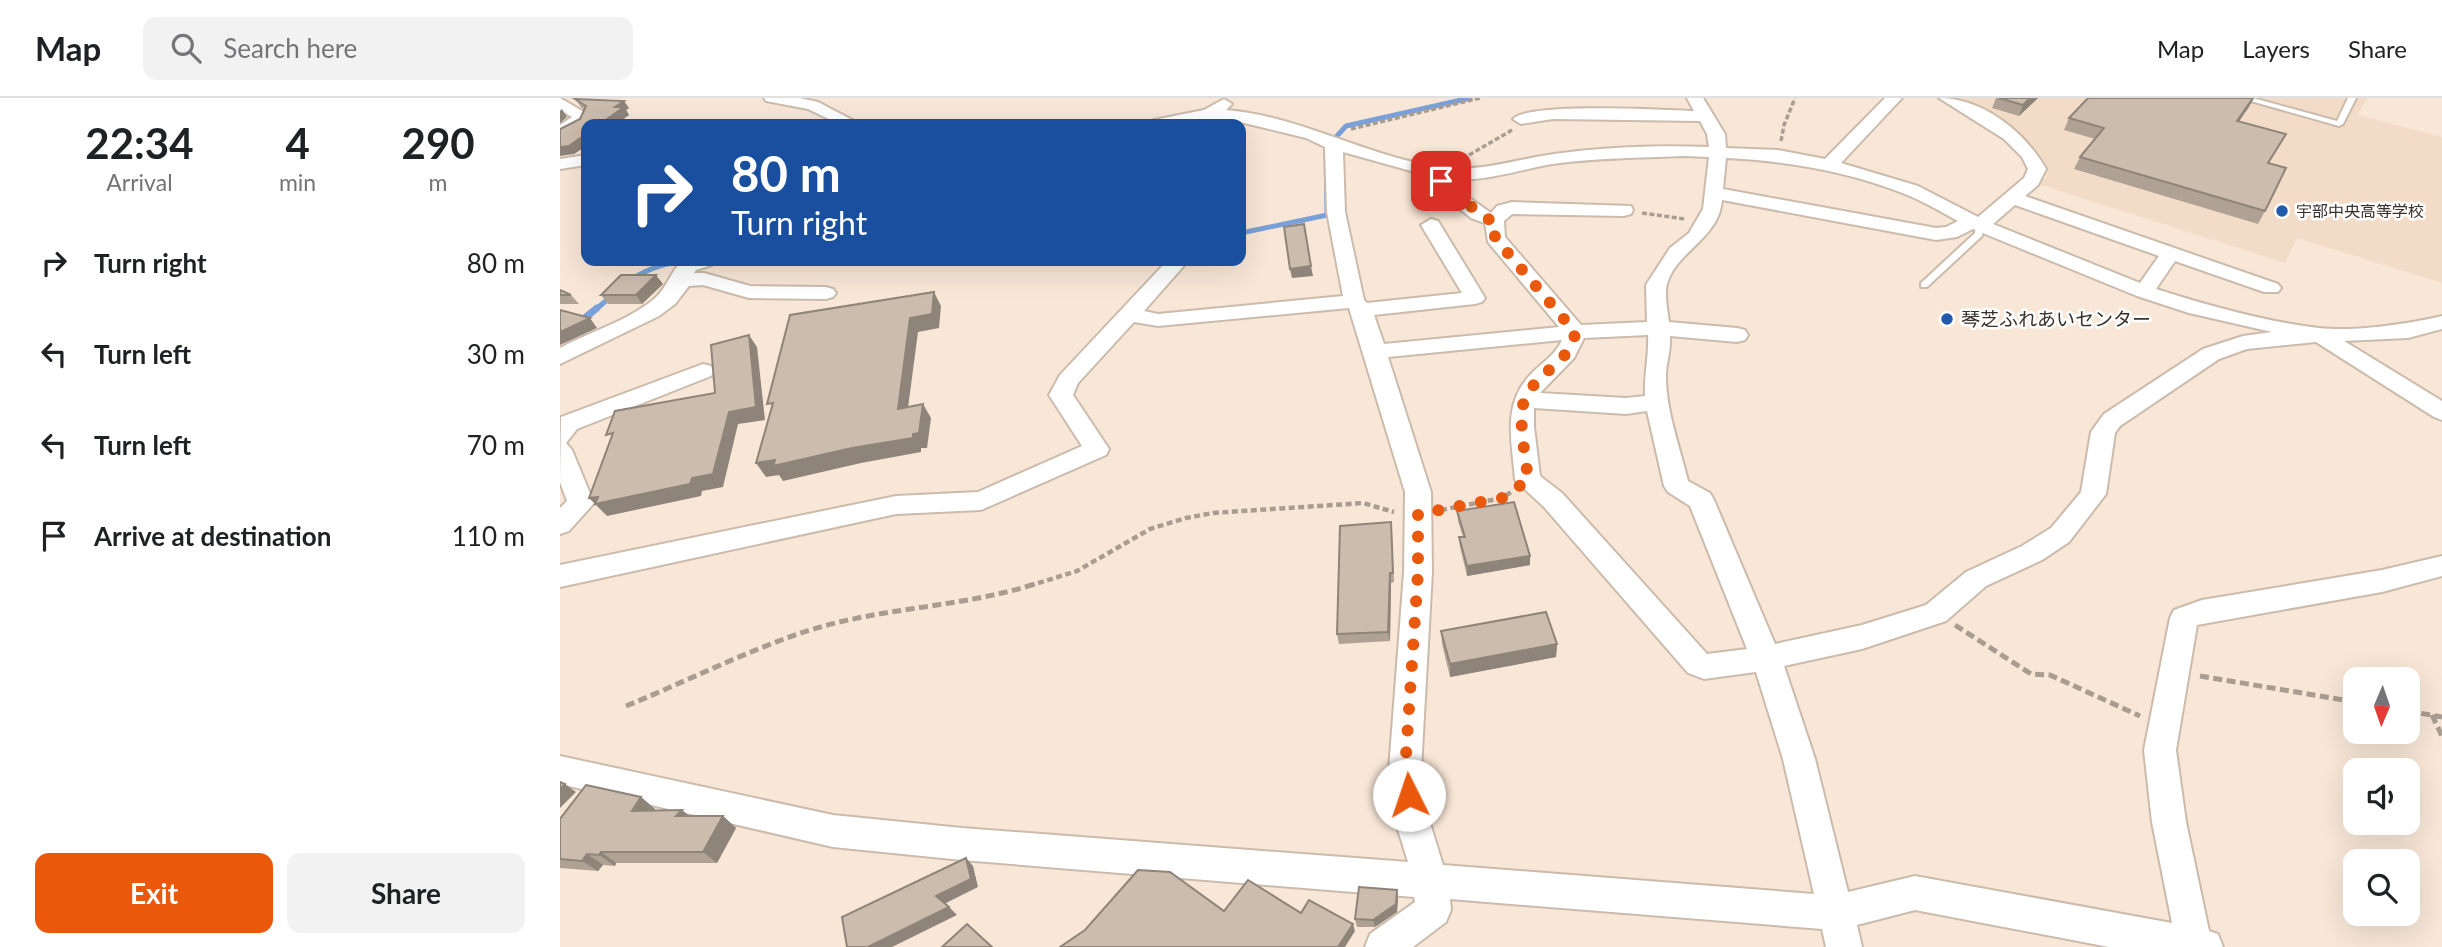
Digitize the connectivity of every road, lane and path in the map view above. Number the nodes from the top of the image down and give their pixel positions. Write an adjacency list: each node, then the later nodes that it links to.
1 (772, 98): 13 (street)
2 (1480, 98): 17 (path)
3 (1696, 98): 12 (street)
4 (1795, 98): 19 (path)
5 (1894, 98): 22 (street)
6 (1947, 98): 25 (street)
7 (2244, 98): 8 (lane)
8 (2352, 98)
9 (1232, 100): 11 (street)
10 (560, 103): 16 (street)
11 (1209, 114): 14 (street); 17 (street)
12 (1706, 116): 15 (street); 18 (street)
13 (841, 119)
14 (1195, 119)
15 (1521, 119): 23 (path)
16 (560, 132)
17 (1323, 139): 23 (street); 39 (street)
18 (1718, 153): 19 (street); 23 (street); 24 (street)
19 (1778, 156): 22 (street)
20 (581, 161): 21 (street)
21 (560, 164)
22 (1829, 165): 29 (street)
23 (1441, 172): 27 (street)
24 (1715, 193): 28 (street); 29 (street)
25 (2012, 198): 29 (street); 31 (street)
26 (1624, 210): 27 (street); 28 (path)
27 (1494, 220): 44 (street)
28 (1705, 222): 42 (street)
29 (1976, 223): 35 (lane); 37 (street)
30 (1432, 225): 39 (street)
31 (2171, 253): 36 (street); 37 (street)
32 (687, 266): 34 (street)
33 (1173, 266): 40 (street)
34 (683, 280): 38 (street); 49 (street)
35 (1924, 285)
36 (2271, 288)
37 (2144, 292): 46 (street)
38 (826, 293)
39 (1358, 305): 40 (street); 48 (street)
40 (1129, 315): 60 (street)
41 (2442, 322): 43 (street)
42 (1658, 328): 44 (street); 45 (street); 52 (street)
43 (2409, 331): 46 (street); 47 (street)
44 (1575, 332): 48 (street); 51 (street)
45 (1737, 335)
46 (2320, 335): 53 (street); 61 (street)
47 (2442, 338)
48 (1373, 352): 57 (street)
49 (560, 357)
50 (703, 371): 54 (street)
51 (1525, 400): 52 (street); 56 (street)
52 (1657, 402): 62 (street)
53 (2442, 412)
54 (560, 437)
55 (560, 450): 58 (street)
56 (1528, 480): 57 (path); 62 (street)
57 (1418, 514): 65 (path); 72 (street)
58 (560, 524)
59 (2442, 566): 63 (street)
60 (560, 576)
61 (1936, 613): 62 (street); 69 (path)
62 (1766, 658): 73 (street)
63 (2175, 672): 64 (path); 69 (street)
64 (2343, 700)
65 (626, 706)
66 (2420, 713): 67 (path)
67 (2432, 715): 68 (path); 70 (path)
68 (2442, 717)
69 (2163, 726): 74 (street)
70 (2442, 736)
71 (560, 770): 72 (street)
72 (1431, 882): 73 (street); 75 (street)
73 (1840, 930): 74 (street)
74 (2200, 946)
75 (1383, 947)

